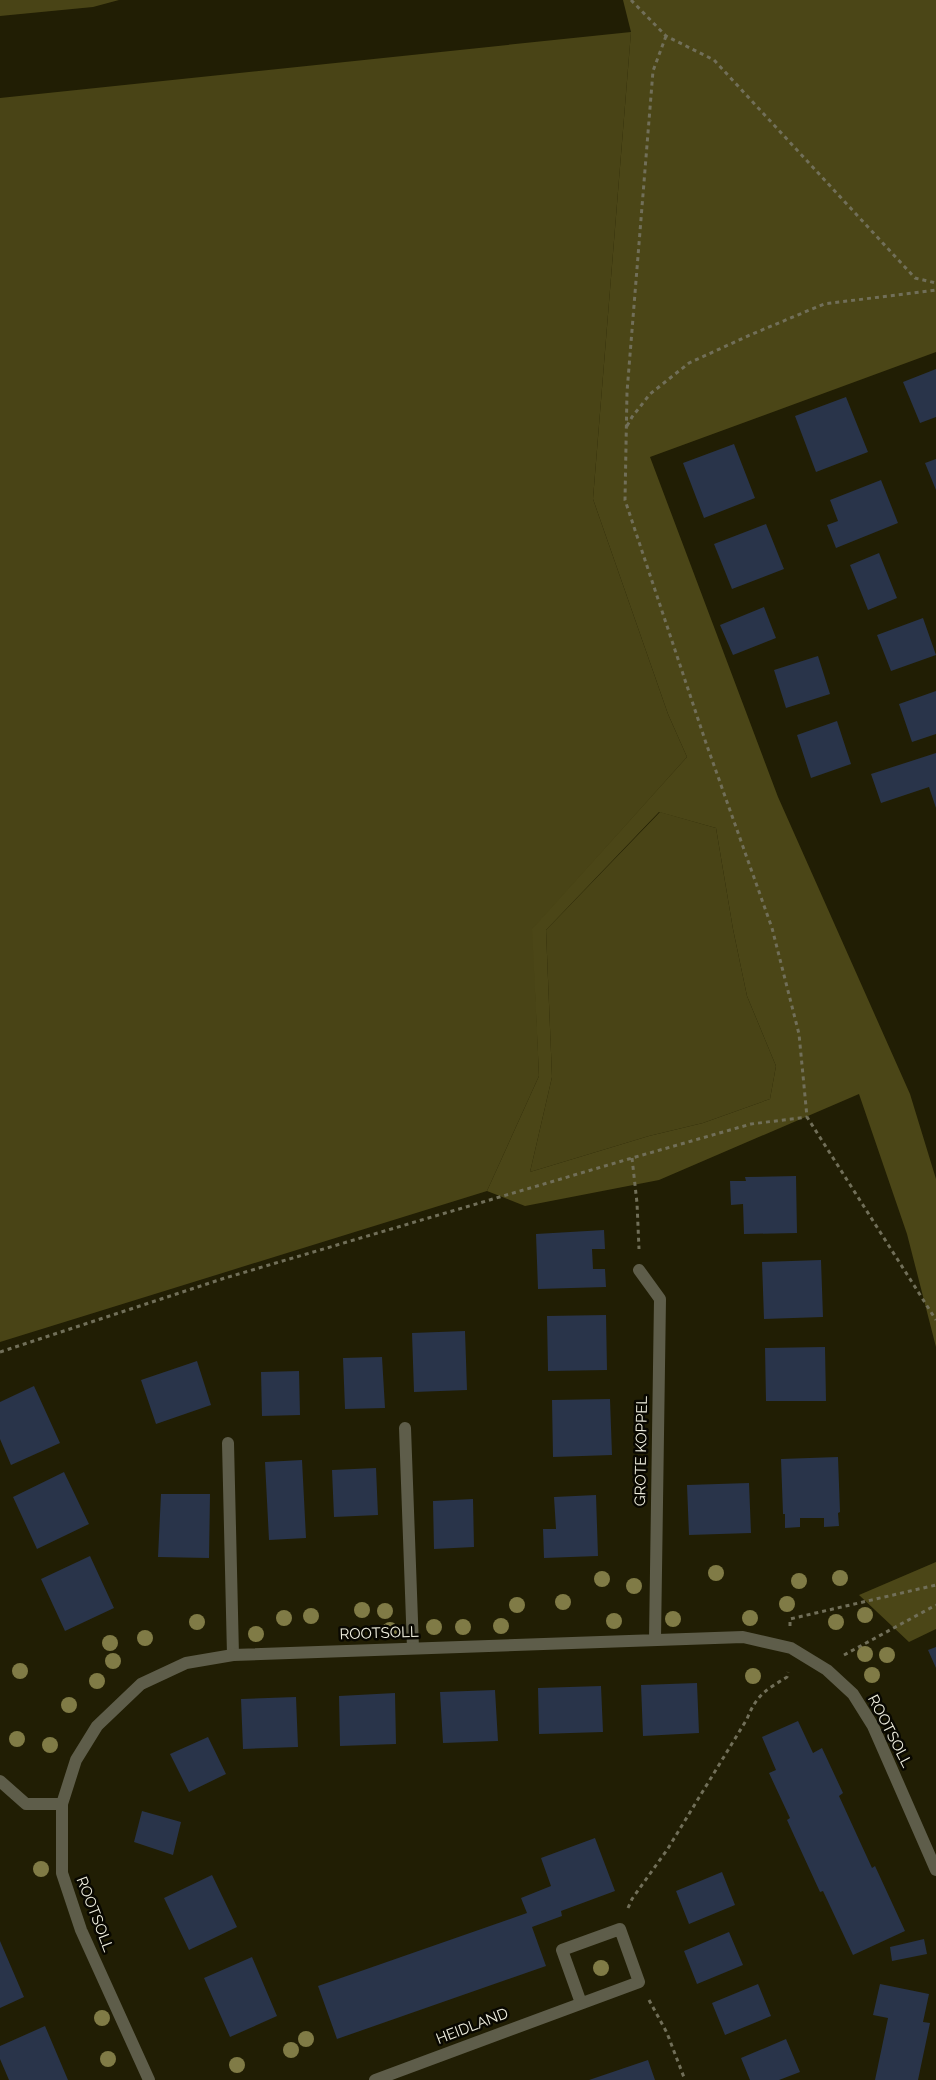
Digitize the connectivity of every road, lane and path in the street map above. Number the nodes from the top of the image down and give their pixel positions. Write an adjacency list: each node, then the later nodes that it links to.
1 (631, 0): 2 (path)
2 (666, 36): 3 (path); 5 (path)
3 (936, 283)
4 (936, 290): 5 (path)
5 (626, 427): 6 (path)
6 (807, 1117): 7 (path); 9 (path)
7 (632, 1158): 8 (path); 10 (path)
8 (639, 1270): 15 (street, GROTE KOPPEL)
9 (936, 1320)
10 (0, 1352)
11 (405, 1428): 16 (street)
12 (228, 1443): 18 (street)
13 (936, 1585): 17 (path)
14 (936, 1605): 19 (path)
15 (655, 1639): 16 (street, ROOTSOLL); 17 (street, ROOTSOLL)
16 (414, 1648): 18 (street, ROOTSOLL)
17 (791, 1648): 19 (street, ROOTSOLL); 23 (path)
18 (233, 1655): 21 (street, ROOTSOLL)
19 (827, 1670): 22 (street, ROOTSOLL)
20 (0, 1780): 21 (street)
21 (62, 1804): 26 (street, ROOTSOLL)
22 (936, 1870)
23 (620, 1929): 24 (street); 25 (street)
24 (639, 1982): 25 (street, HEIDLAND); 28 (path)
25 (581, 2003): 27 (street, HEIDLAND)
26 (149, 2080)
27 (375, 2080)
28 (685, 2080)

